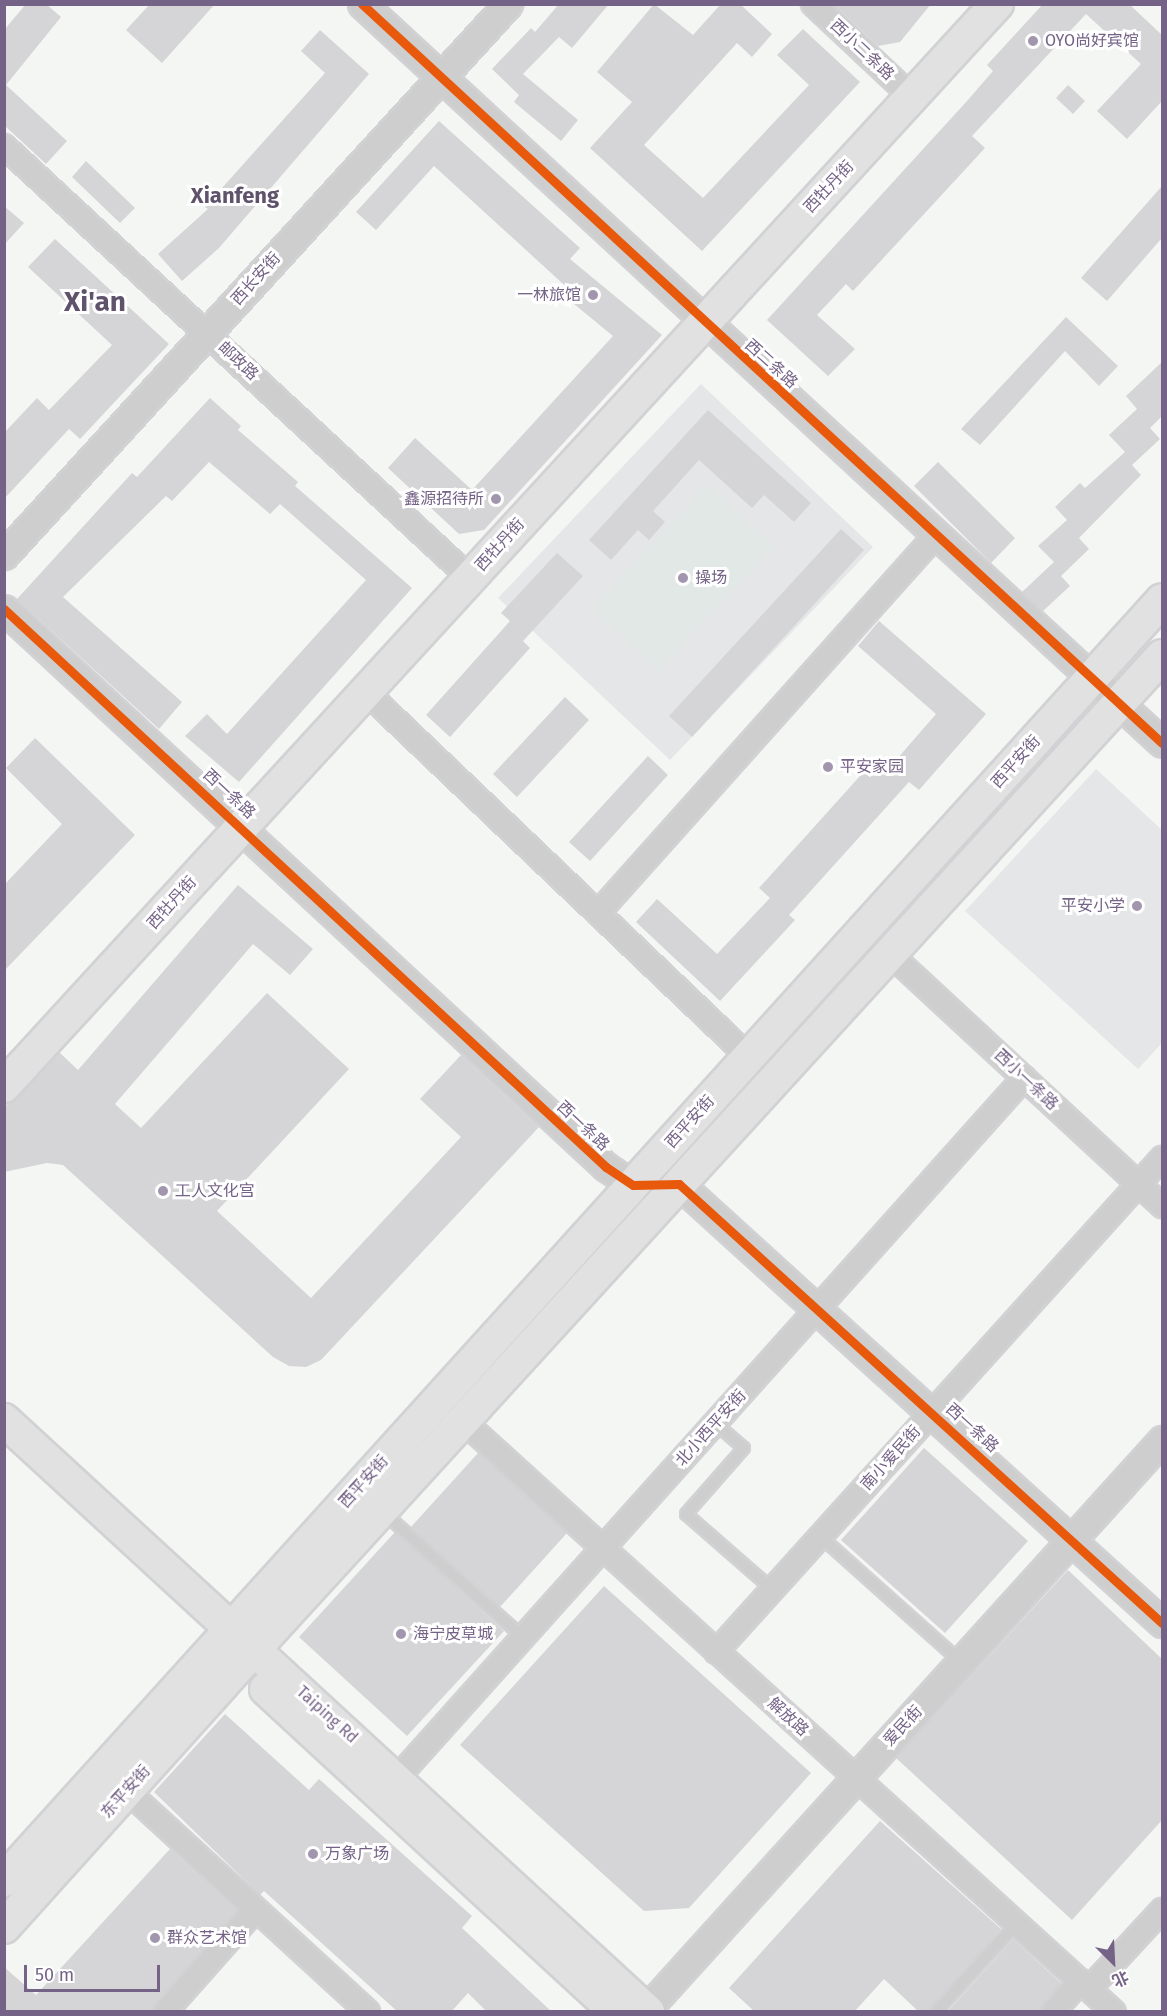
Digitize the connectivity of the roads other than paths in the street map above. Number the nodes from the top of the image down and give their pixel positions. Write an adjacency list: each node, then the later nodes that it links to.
1 (362, 4): 5 (street, 西二条路)
2 (508, 4): 5 (street, 西长安街)
3 (813, 4): 6 (street, 西小二条路)
4 (997, 4): 6 (main road, 西牡丹街)
5 (440, 77): 8 (street, 西二条路); 9 (street, 西长安街)
6 (911, 96): 8 (main road, 西牡丹街)
7 (4, 146): 9 (street, 邮政路)
8 (704, 323): 10 (street, 西二条路); 12 (main road, 西牡丹街)
9 (207, 332): 11 (street, 西长安街); 12 (street, 邮政路)
10 (936, 535): 16 (street, 西二条路); 21 (street)
11 (4, 555)
12 (470, 578): 17 (main road, 西牡丹街)
13 (1162, 600): 16 (main road, 西平安街)
14 (4, 609): 20 (street, 西一条路)
15 (1162, 656): 18 (main road, 西平安街)
16 (1092, 678): 18 (street, 西二条路); 23 (main road, 西平安街)
17 (366, 692): 20 (main road, 西牡丹街); 21 (street)
18 (1120, 703): 19 (street, 西二条路); 22 (main road, 西平安街)
19 (1162, 743)
20 (242, 826): 25 (main road, 西牡丹街); 29 (street, 西一条路)
21 (598, 913): 23 (street)
22 (890, 954): 24 (street, 西小一条路); 27 (main road, 西平安街)
23 (749, 1057): 29 (main road, 西平安街)
24 (1024, 1078): 28 (street, 西小一条路); 31 (street, 北小西平安街)
25 (4, 1086)
26 (1162, 1158): 28 (street, 南小爱民街)
27 (680, 1184): 29 (street); 31 (street, 西一条路); 34 (main road, 西平安街)
28 (1139, 1184): 30 (street, 西小一条路); 32 (street, 南小爱民街)
29 (633, 1185): 45 (main road, 西平安街)
30 (1162, 1206)
31 (818, 1308): 32 (street, 西一条路); 35 (street, 北小西平安街)
32 (932, 1412): 39 (street, 南小爱民街); 40 (street, 西一条路)
33 (4, 1420): 45 (main road, Taiping Rd)
34 (463, 1421): 38 (main road, 西平安街); 41 (street, 解放路)
35 (715, 1423): 41 (street, 北小西平安街); 42 (lane)
36 (1162, 1440): 40 (street, 爱民街)
37 (4, 1445): 45 (main road, Taiping Rd)
38 (381, 1510): 44 (lane); 45 (main road, 西平安街)
39 (820, 1536): 42 (street, 南小爱民街); 47 (lane)
40 (1071, 1540): 43 (street, 西一条路); 47 (street, 爱民街)
41 (602, 1549): 44 (street, 北小西平安街); 46 (street, 解放路)
42 (772, 1589): 46 (street, 南小爱民街)
43 (1162, 1623)
44 (523, 1637): 49 (street, 北小西平安街)
45 (239, 1648): 49 (main road, Taiping Rd); 50 (main road, 东平安街); 51 (main road, 东平安街); 57 (main road, Taiping Rd)
46 (716, 1652): 48 (street, 解放路)
47 (962, 1662): 48 (street, 爱民街)
48 (855, 1777): 54 (street, 解放路); 57 (street, 爱民街)
49 (397, 1778): 57 (main road, Taiping Rd)
50 (127, 1791): 52 (street); 55 (main road, 东平安街)
51 (4, 1880)
52 (256, 1909): 58 (street); 59 (street)
53 (1162, 1910): 56 (street)
54 (1017, 1923): 56 (street, 解放路); 60 (lane)
55 (4, 1927)
56 (1085, 1985): 61 (street); 62 (street, 解放路)
57 (638, 2011)
58 (165, 2012)
59 (368, 2012)
60 (936, 2012)
61 (1053, 2012)
62 (1114, 2012)

